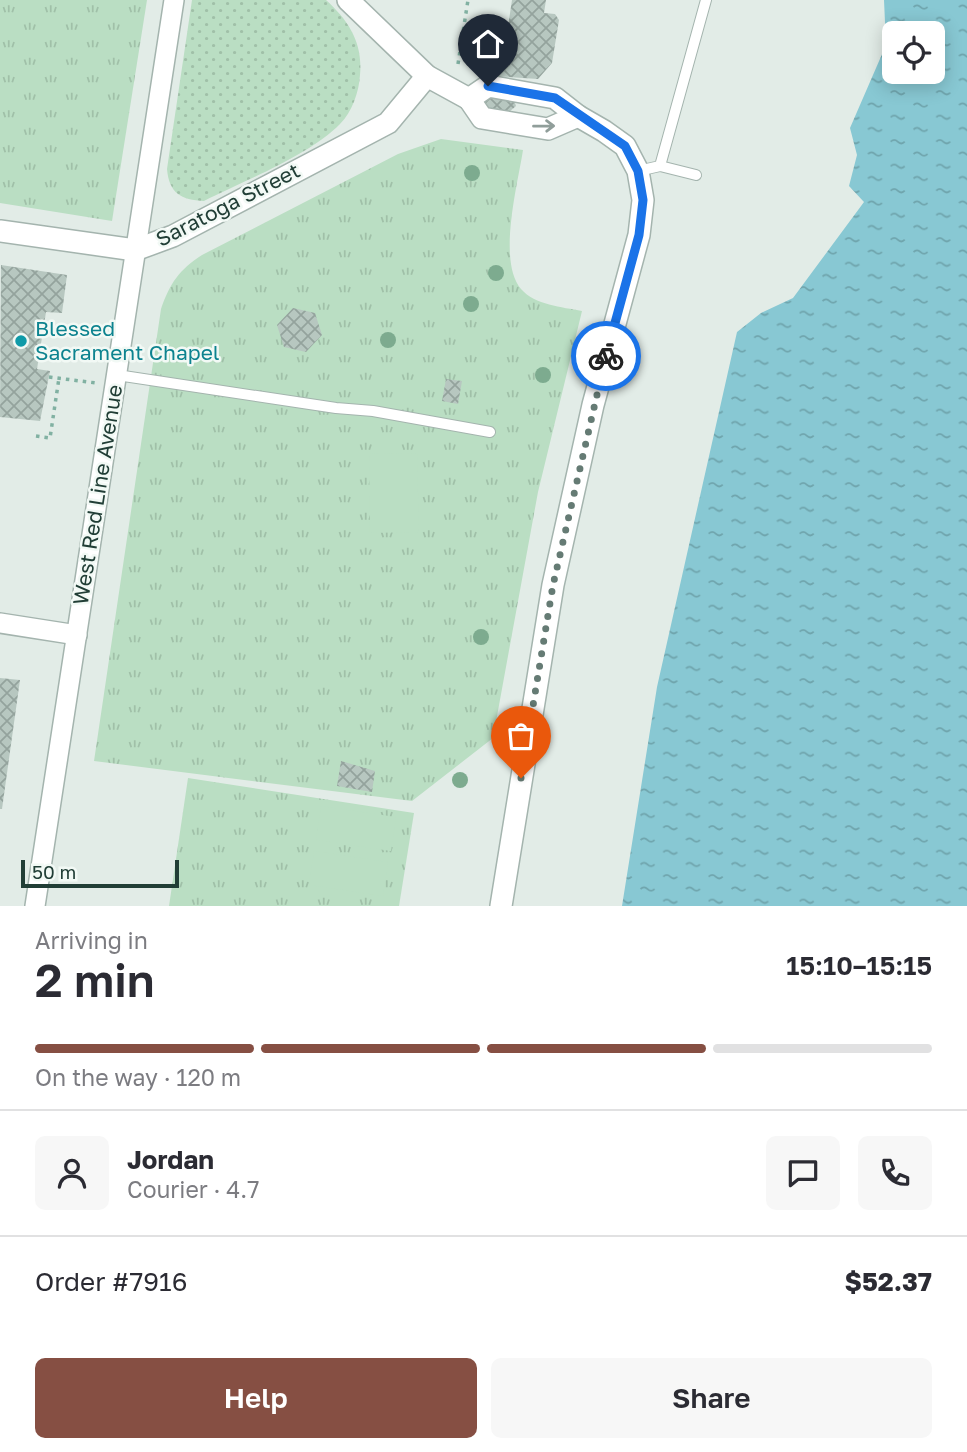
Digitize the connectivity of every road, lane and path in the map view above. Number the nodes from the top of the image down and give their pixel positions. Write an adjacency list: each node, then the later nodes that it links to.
1 (174, 0): 13 (street, West Red Line Avenue)
2 (348, 0): 6 (street)
3 (468, 0): 5 (path)
4 (706, 0): 9 (lane)
5 (458, 64)
6 (427, 76): 7 (street); 13 (street, Saratoga Street)
7 (469, 99): 8 (street); 8 (street, one-way to 8)
8 (578, 116): 10 (street)
9 (660, 166): 10 (lane); 11 (lane)
10 (638, 171): 22 (street)
11 (696, 176)
12 (0, 231): 13 (street, Saratoga Street)
13 (135, 250): 16 (street, West Red Line Avenue)
14 (49, 377): 15 (path)
15 (59, 378): 16 (path); 18 (path)
16 (116, 381): 17 (lane); 20 (street, West Red Line Avenue)
17 (489, 432)
18 (36, 436)
19 (0, 623): 20 (street)
20 (77, 635): 21 (street, West Red Line Avenue)
21 (35, 906)
22 (501, 906)

